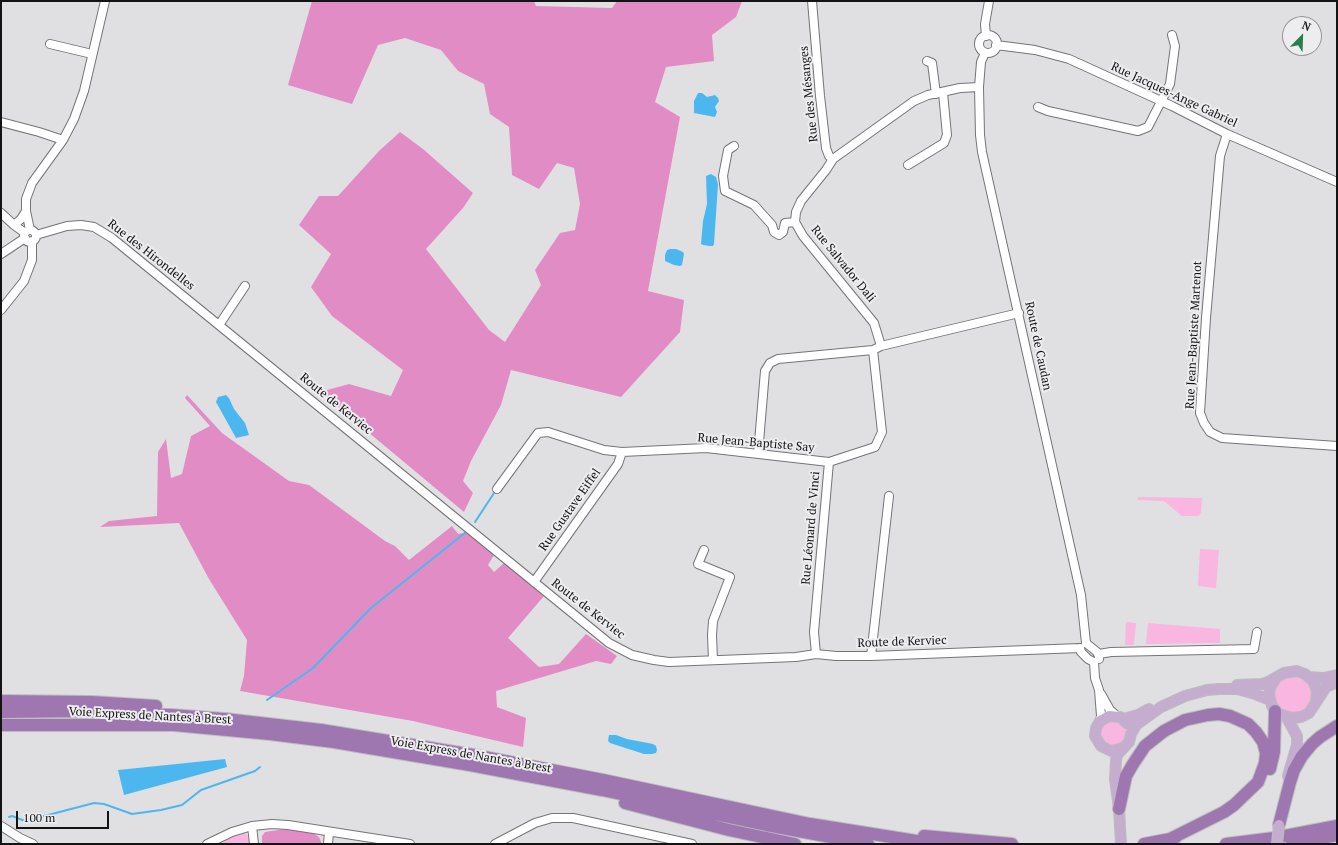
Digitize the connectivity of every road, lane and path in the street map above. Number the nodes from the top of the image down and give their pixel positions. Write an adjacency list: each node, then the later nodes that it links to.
1 (105, 1): 9 (street)
2 (812, 1): 19 (street, Rue des Mésanges)
3 (989, 1): 5 (street, Route de Caudan)
4 (1172, 35): 13 (street)
5 (986, 36): 7 (street); 8 (street, Route de Caudan)
6 (50, 44): 9 (street)
7 (996, 45): 8 (street); 13 (street, Rue Jacques-Ange Gabriel)
8 (985, 53): 11 (street, Route de Caudan)
9 (92, 54): 17 (street)
10 (927, 61): 12 (street)
11 (979, 87): 12 (street); 30 (street, Route de Caudan)
12 (939, 93): 19 (street); 20 (street)
13 (1161, 101): 14 (street); 16 (street, Rue Jacques-Ange Gabriel)
14 (1038, 107)
15 (1, 122): 17 (street)
16 (1227, 134): 21 (street, Rue Jacques-Ange Gabriel); 33 (street, Rue Jean-Baptiste Martenot)
17 (63, 140): 22 (street)
18 (734, 146): 24 (street)
19 (833, 158): 24 (street, Rue Salvador Dali)
20 (908, 165)
21 (1337, 182)
22 (26, 211): 25 (street); 26 (street)
23 (1, 213): 25 (street)
24 (795, 222): 32 (street, Rue Salvador Dali)
25 (14, 225): 26 (street)
26 (30, 235): 27 (street, Rue des Hirondelles); 29 (street); 31 (street, Rue des Hirondelles)
27 (1, 254)
28 (246, 286): 31 (street)
29 (1, 310)
30 (1019, 312): 32 (street); 42 (street, Route de Caudan)
31 (219, 325): 40 (street, Route de Kerviec)
32 (877, 348): 35 (street); 36 (street, Rue Léonard de Vinci)
33 (1337, 446)
34 (622, 452): 35 (street, Rue Jean-Baptiste Say); 37 (street, Rue Jean-Baptiste Say); 40 (street, Rue Gustave Eiffel)
35 (758, 454): 36 (street, Rue Jean-Baptiste Say)
36 (829, 462): 43 (street, Rue Léonard de Vinci)
37 (497, 489)
38 (889, 496): 45 (street)
39 (704, 550): 46 (street)
40 (534, 582): 46 (street, Route de Kerviec)
41 (1257, 632): 44 (street)
42 (1085, 647): 44 (street); 45 (street, Route de Kerviec); 47 (street)
43 (816, 654): 45 (street, Route de Kerviec); 46 (street, Route de Kerviec)
44 (1098, 654): 47 (street)
45 (871, 656)
46 (713, 660)
47 (1092, 662): 52 (street)
48 (1337, 675): 49 (main road)
49 (1309, 677): 50 (main road); 54 (main road)
50 (1276, 678): 55 (main road); 57 (main road)
51 (1337, 682): 54 (main road)
52 (1098, 690): 57 (street); 60 (street)
53 (1, 701): 59 (highway)
54 (1316, 701): 58 (main road)
55 (1273, 705): 58 (main road); 63 (main road); 74 (highway)
56 (1, 712): 59 (highway, Voie Express de Nantes à Brest)
57 (1120, 717): 60 (main road); 63 (main road)
58 (1288, 718): 68 (main road)
59 (225, 719): 67 (highway, Voie Express de Nantes à Brest)
60 (1100, 721): 64 (main road)
61 (1, 725): 65 (highway, Voie Express de Nantes à Brest)
62 (1337, 726): 68 (highway)
63 (1131, 734): 64 (main road)
64 (1123, 748): 66 (main road)
65 (526, 776): 83 (highway); 84 (highway, Voie Express de Nantes à Brest)
66 (1119, 809): 74 (highway); 87 (main road)
67 (810, 824): 85 (highway, Voie Express de Nantes à Brest); 86 (highway)
68 (1279, 825): 90 (main road, bridge)
69 (1, 826): 76 (street)
70 (252, 826): 72 (street); 77 (street); 78 (street)
71 (1337, 826): 89 (highway)
72 (329, 832): 79 (street); 80 (street)
73 (1337, 835): 75 (highway)
74 (1170, 839): 88 (highway)
75 (1298, 843)
76 (33, 844)
77 (208, 844)
78 (254, 844)
79 (328, 844)
80 (410, 844)
81 (494, 844): 82 (street)
82 (692, 844)
83 (795, 844)
84 (868, 844)
85 (935, 844)
86 (1012, 844)
87 (1121, 844)
88 (1144, 844)
89 (1226, 844)
90 (1277, 844)

